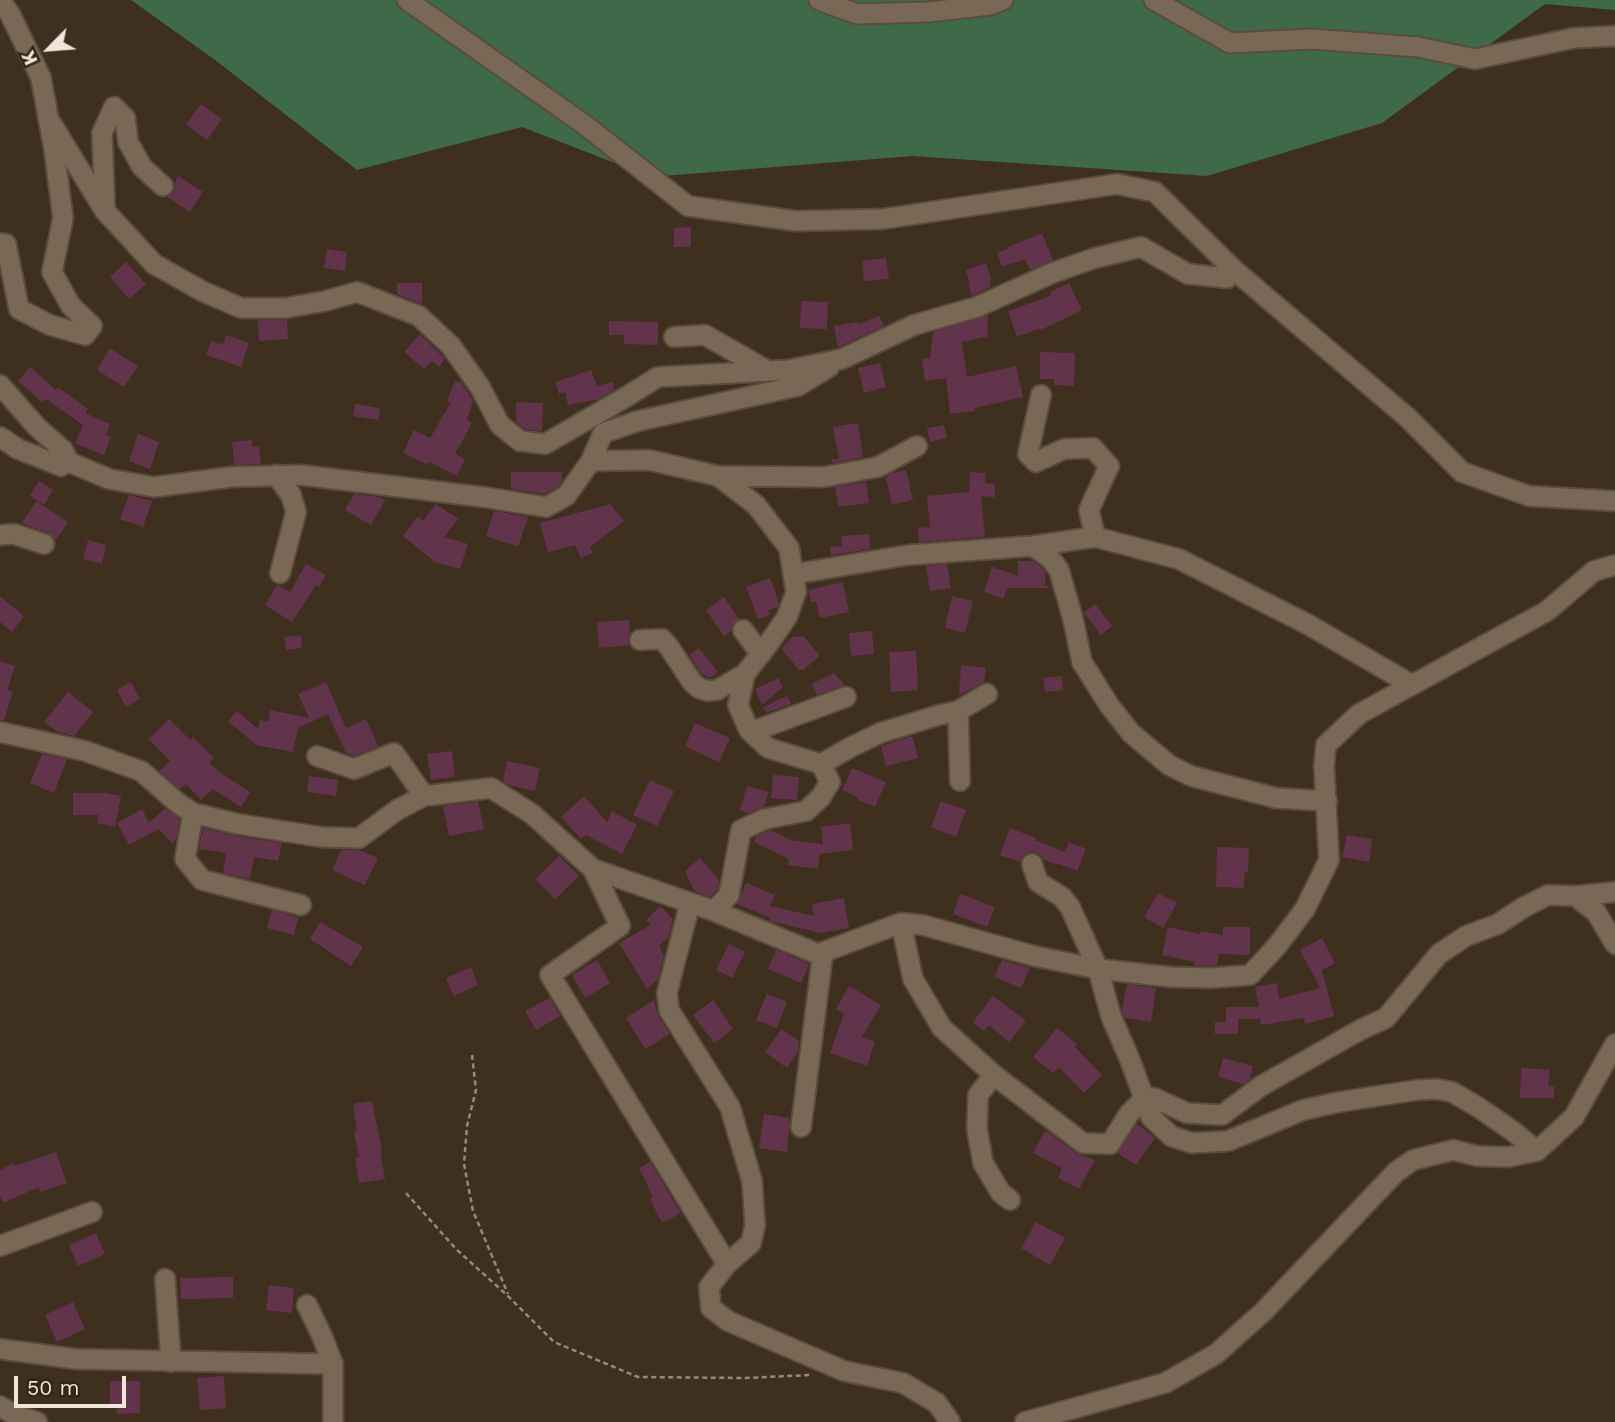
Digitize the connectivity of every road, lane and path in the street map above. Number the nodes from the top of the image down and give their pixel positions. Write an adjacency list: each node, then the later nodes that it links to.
1 (0, 0): 7 (street)
2 (407, 0): 11 (street)
3 (819, 0): 4 (street)
4 (1003, 0)
5 (1154, 0): 6 (street)
6 (1615, 36)
7 (48, 118): 9 (street); 10 (street)
8 (163, 186): 9 (street)
9 (105, 211): 14 (street)
10 (0, 243)
11 (1233, 269): 13 (street); 23 (street)
12 (674, 337): 14 (street)
13 (842, 359): 14 (street); 19 (street)
14 (769, 371)
15 (0, 385): 20 (street)
16 (1041, 395): 25 (street)
17 (0, 437): 20 (street)
18 (917, 446): 22 (street)
19 (591, 461): 21 (street); 22 (street)
20 (69, 462): 21 (street)
21 (276, 475): 29 (street)
22 (718, 476): 30 (street)
23 (1615, 501)
24 (0, 535): 26 (street)
25 (1095, 537): 27 (street); 35 (street)
26 (44, 544)
27 (1033, 546): 30 (street); 45 (street)
28 (1615, 565): 35 (street)
29 (280, 572)
30 (794, 574): 33 (street)
31 (743, 630): 33 (street)
32 (640, 640): 34 (street)
33 (761, 654): 34 (street)
34 (745, 674): 40 (street)
35 (1412, 685): 45 (street)
36 (987, 694): 38 (street)
37 (846, 697): 40 (street)
38 (958, 711): 42 (street); 43 (street)
39 (0, 732): 46 (street)
40 (751, 732): 42 (street)
41 (317, 756): 44 (street)
42 (821, 764): 53 (street)
43 (960, 781)
44 (424, 796): 46 (street); 48 (street)
45 (1327, 801): 57 (street)
46 (193, 813): 52 (street)
47 (1032, 863): 57 (street)
48 (593, 869): 51 (street); 68 (street)
49 (1615, 892): 50 (street)
50 (1575, 896): 55 (street); 61 (street)
51 (690, 902): 53 (street); 68 (street)
52 (301, 905)
53 (714, 911): 56 (street)
54 (901, 923): 56 (street); 57 (street); 60 (street)
55 (1615, 944)
56 (823, 952): 62 (street)
57 (1098, 969): 61 (street)
58 (1615, 1044): 63 (street)
59 (472, 1055): 70 (path)
60 (994, 1075): 61 (street); 65 (street)
61 (1144, 1099): 63 (street)
62 (801, 1127)
63 (1537, 1151): 80 (street)
64 (407, 1193): 70 (path)
65 (1010, 1200)
66 (92, 1212): 67 (street)
67 (0, 1246)
68 (727, 1264): 79 (street)
69 (165, 1279): 73 (street)
70 (509, 1297): 75 (path)
71 (307, 1305): 74 (street)
72 (0, 1349): 73 (street)
73 (171, 1362): 74 (street)
74 (333, 1364): 78 (street)
75 (812, 1375)
76 (0, 1406): 77 (street)
77 (37, 1422)
78 (332, 1422)
79 (950, 1422)
80 (1025, 1422)

